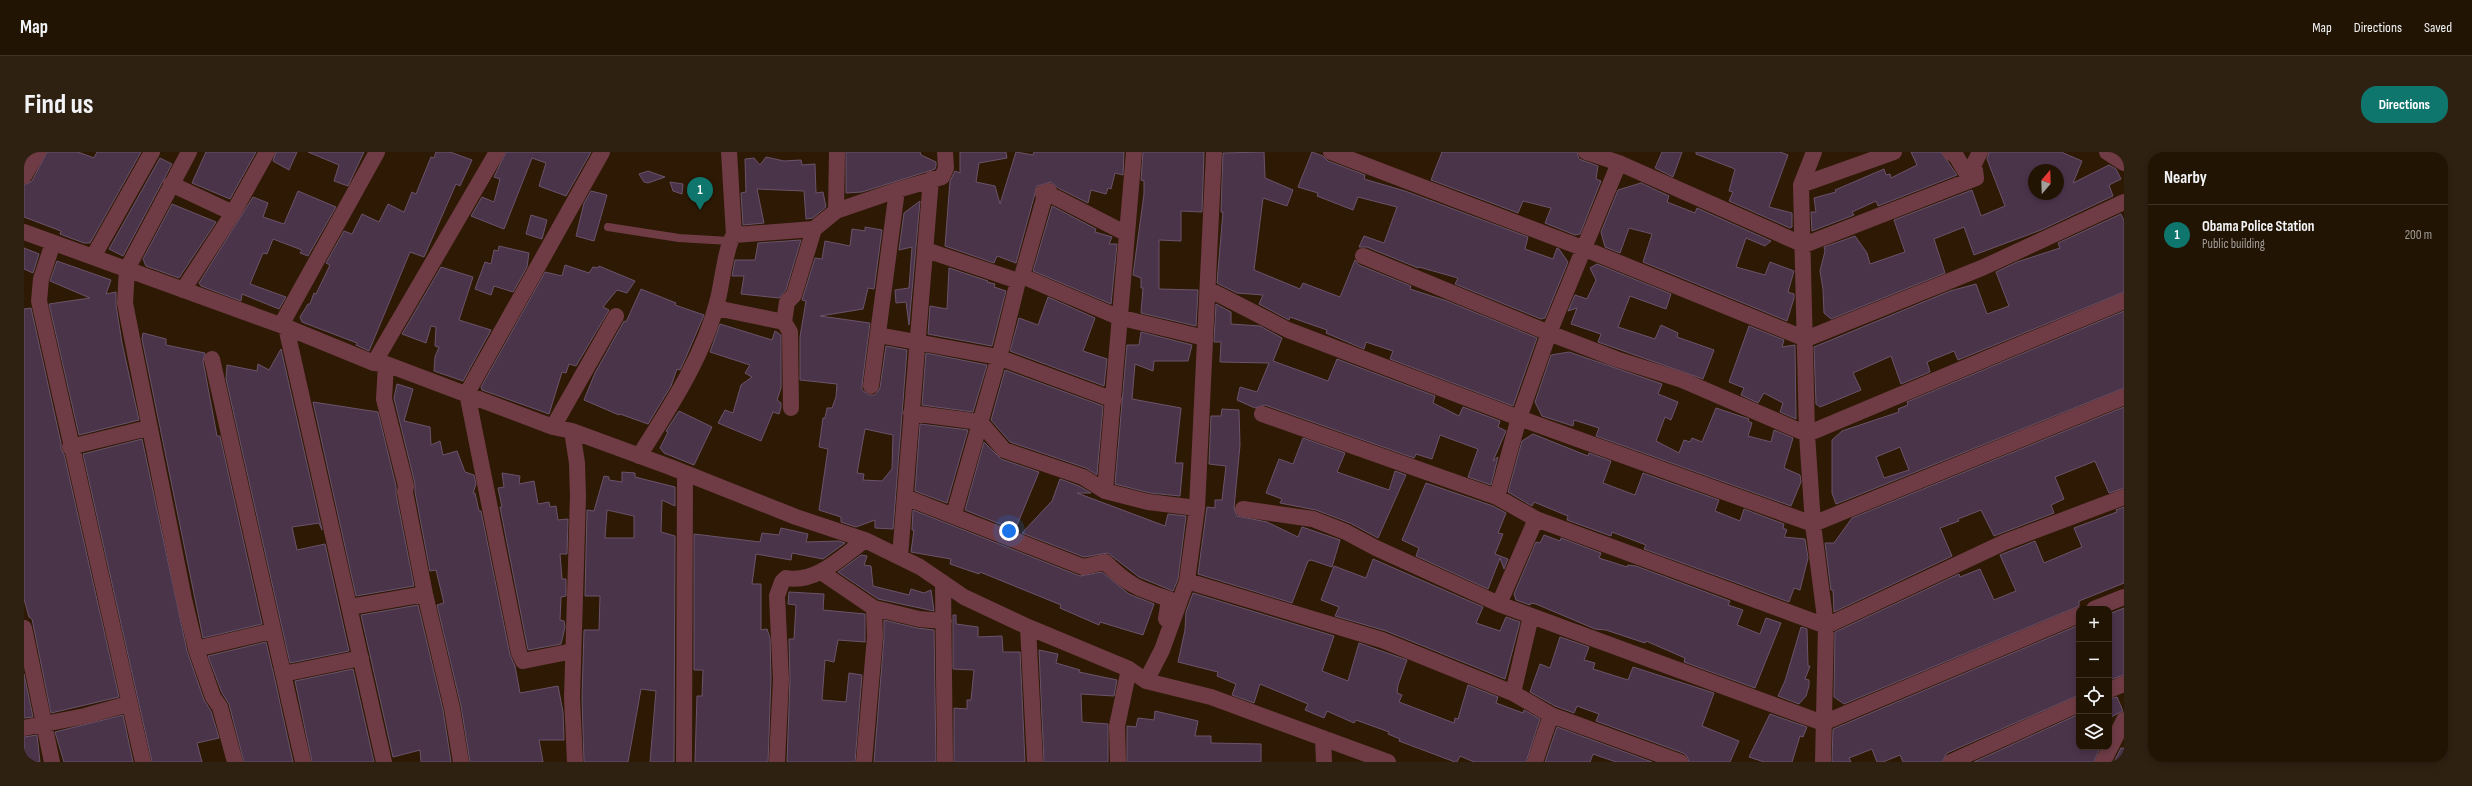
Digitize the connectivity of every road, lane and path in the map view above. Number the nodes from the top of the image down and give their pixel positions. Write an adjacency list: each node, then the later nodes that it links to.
1 (38, 152): 22 (street)
2 (152, 152): 41 (street)
3 (189, 152): 25 (street)
4 (267, 152): 30 (street)
5 (378, 152): 51 (street)
6 (496, 152): 59 (street)
7 (602, 152): 61 (street)
8 (729, 152): 35 (street)
9 (836, 152): 29 (street)
10 (945, 152): 24 (street)
11 (1134, 152): 34 (street)
12 (1214, 152): 44 (street)
13 (1331, 152): 38 (street)
14 (1586, 152): 20 (street)
15 (1814, 152): 26 (street)
16 (1894, 152): 26 (street)
17 (1950, 152): 23 (street)
18 (1980, 152): 23 (street)
19 (2107, 152): 21 (street)
20 (1619, 163): 37 (street); 38 (street)
21 (2124, 163)
22 (24, 176)
23 (1968, 176): 37 (street)
24 (931, 179): 27 (street); 39 (street)
25 (171, 184): 30 (street); 42 (street)
26 (1801, 185): 37 (street)
27 (897, 190): 29 (street); 53 (street)
28 (2124, 202): 55 (street)
29 (836, 211): 32 (street)
30 (233, 213): 45 (street)
31 (608, 227): 35 (lane)
32 (814, 229): 35 (street); 50 (street)
33 (24, 232): 36 (street)
34 (1128, 234): 43 (street); 49 (street)
35 (732, 238): 47 (street)
36 (52, 243): 41 (street); 73 (street)
37 (1804, 245): 55 (street)
38 (1585, 249): 52 (street); 55 (street)
39 (926, 250): 43 (street); 56 (street)
40 (1363, 256): 52 (street)
41 (93, 257): 42 (street)
42 (127, 269): 45 (street); 70 (street)
43 (1020, 279): 49 (street); 57 (street)
44 (1208, 289): 54 (street); 67 (street)
45 (183, 290): 51 (street)
46 (2124, 301): 72 (street)
47 (716, 308): 50 (street); 74 (street)
48 (616, 316): 69 (street)
49 (1118, 317): 54 (street); 63 (street)
50 (784, 322): 64 (street)
51 (283, 326): 59 (street); 94 (street)
52 (1549, 333): 67 (street); 72 (street)
53 (878, 335): 56 (street); 60 (street)
54 (1205, 338): 80 (street)
55 (1806, 339): 72 (street)
56 (918, 341): 57 (street); 65 (street)
57 (998, 357): 63 (street); 68 (street)
58 (212, 359): 102 (street)
59 (380, 364): 61 (street); 90 (street)
60 (871, 386)
61 (468, 393): 69 (street); 105 (street)
62 (2124, 397): 84 (street)
63 (1114, 400): 76 (street)
64 (791, 408)
65 (911, 413): 68 (street); 77 (street)
66 (1262, 414): 78 (street)
67 (1519, 418): 78 (street); 84 (street)
68 (980, 422): 76 (street); 82 (street)
69 (553, 427): 71 (street)
70 (148, 428): 73 (street); 103 (street)
71 (572, 432): 74 (street); 105 (street)
72 (1807, 434): 84 (street)
73 (70, 447): 113 (street)
74 (639, 456): 75 (street)
75 (685, 474): 85 (street); 128 (street)
76 (1105, 491): 80 (street)
77 (905, 497): 82 (street); 86 (street)
78 (1497, 497): 83 (street)
79 (2124, 497): 99 (street)
80 (1197, 508): 88 (street)
81 (1243, 509): 92 (street)
82 (954, 514): 104 (street)
83 (1536, 519): 92 (street); 99 (street)
84 (1813, 524): 99 (street)
85 (865, 540): 86 (street); 87 (street)
86 (900, 556): 89 (street)
87 (821, 572): 95 (street); 129 (street)
88 (1187, 581): 104 (street); 112 (street)
89 (943, 585): 98 (street); 100 (street)
90 (425, 594): 94 (street); 126 (street)
91 (2124, 597): 93 (street)
92 (1499, 604): 96 (street)
93 (2102, 606)
94 (350, 607): 106 (street)
95 (874, 608): 98 (street); 130 (street)
96 (1531, 616): 112 (street); 117 (street)
97 (2076, 616): 117 (street)
98 (944, 621): 131 (street)
99 (1826, 626): 117 (street)
100 (1028, 627): 107 (street); 132 (street)
101 (24, 628): 118 (street)
102 (272, 631): 103 (street); 108 (street)
103 (196, 649): 123 (street)
104 (1162, 650): 109 (street)
105 (573, 651): 127 (street)
106 (361, 658): 108 (street); 125 (street)
107 (1129, 669): 109 (street); 133 (street)
108 (283, 674): 124 (street)
109 (1146, 681): 120 (street)
110 (2124, 684): 111 (street)
111 (2112, 689)
112 (1513, 693): 115 (street)
113 (128, 704): 118 (street); 122 (street)
114 (2076, 705): 139 (street)
115 (1551, 715): 136 (street); 137 (street)
116 (2124, 720): 140 (street)
117 (1823, 722): 138 (street)
118 (42, 724): 119 (street); 121 (street)
119 (24, 728)
120 (1323, 738): 134 (street); 135 (street)
121 (52, 762)
122 (143, 762)
123 (235, 762)
124 (303, 762)
125 (384, 762)
126 (461, 762)
127 (575, 762)
128 (684, 762)
129 (777, 762)
130 (864, 762)
131 (944, 762)
132 (1035, 762)
133 (1118, 762)
134 (1324, 762)
135 (1388, 762)
136 (1535, 762)
137 (1680, 762)
138 (1823, 762)
139 (1951, 762)
140 (2103, 762)

